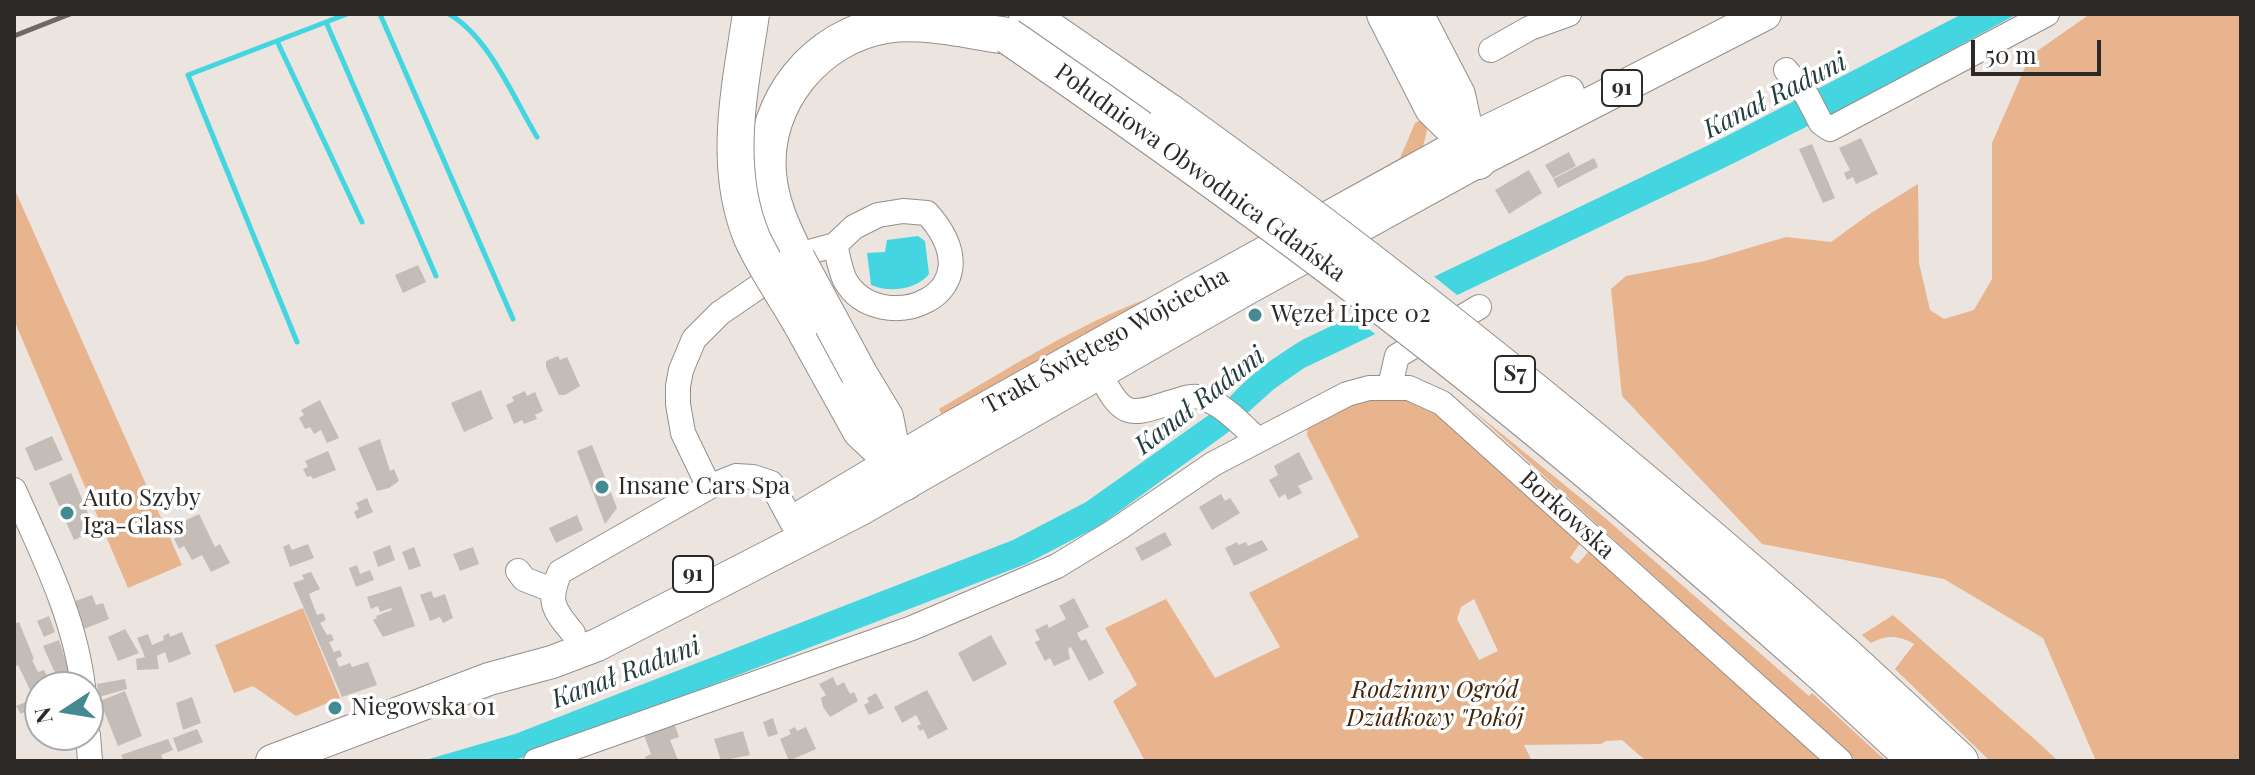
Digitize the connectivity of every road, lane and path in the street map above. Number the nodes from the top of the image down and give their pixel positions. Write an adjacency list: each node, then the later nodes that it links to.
1 (751, 14): 18 (highway, bridge)
2 (975, 14): 10 (highway, Południowa Obwodnica Gdańska / S7)
3 (1069, 14): 13 (highway)
4 (1385, 14): 14 (highway)
5 (1415, 14): 14 (highway)
6 (1569, 14): 11 (street)
7 (1730, 14): 14 (main road, Trakt Świętego Wojciecha / 91)
8 (1765, 14): 14 (main road, Trakt Świętego Wojciecha / 91)
9 (2047, 14): 12 (street)
10 (1017, 25): 13 (highway, Południowa Obwodnica Gdańska / S7); 18 (highway, bridge); 28 (highway, Południowa Obwodnica Gdańska / S7, bridge)
11 (1491, 50)
12 (1786, 70)
13 (1169, 112): 28 (highway, Południowa Obwodnica Gdańska / S7, bridge)
14 (1472, 151): 17 (main road, Trakt Świętego Wojciecha / 91); 21 (main road, Trakt Świętego Wojciecha / 91)
15 (835, 245): 15 (street); 22 (street)
16 (1479, 307): 19 (street)
17 (1100, 374): 20 (street, Trakt Świętego Wojciecha); 21 (main road, Trakt Świętego Wojciecha / 91)
18 (848, 381): 21 (highway)
19 (1390, 386): 20 (street, Borkowska); 33 (street, Borkowska)
20 (1252, 434): 32 (street)
21 (899, 472): 24 (main road, Trakt Świętego Wojciecha / 91); 30 (main road, Trakt Świętego Wojciecha / 91)
22 (709, 487): 24 (street); 26 (street)
23 (14, 490): 29 (street)
24 (792, 522): 27 (main road, Trakt Świętego Wojciecha / 91)
25 (518, 571): 26 (street)
26 (552, 590): 27 (street)
27 (573, 633): 30 (main road, Trakt Świętego Wojciecha / 91)
28 (1836, 666): 34 (highway, S7); 35 (highway, S7)
29 (79, 671)
30 (489, 679): 31 (main road, Trakt Świętego Wojciecha / 91)
31 (272, 761)
32 (536, 761)
33 (1840, 761)
34 (1917, 761)
35 (1960, 761)

